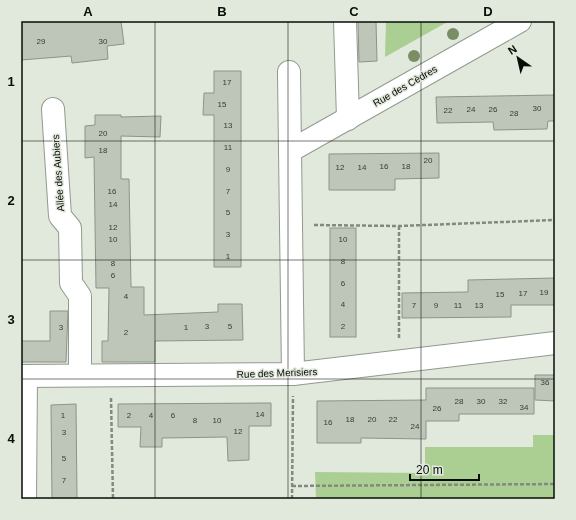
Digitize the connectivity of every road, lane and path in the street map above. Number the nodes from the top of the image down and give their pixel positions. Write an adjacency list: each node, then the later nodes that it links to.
1 (345, 21): 5 (street)
2 (520, 21): 5 (street, Rue des Cèdres)
3 (289, 72): 6 (street)
4 (53, 109): 14 (street, Allée des Aubiers)
5 (348, 119): 6 (street, Rue des Cèdres)
6 (290, 151): 8 (street)
7 (555, 220): 9 (path)
8 (291, 225): 9 (path); 13 (street)
9 (398, 226): 11 (path)
10 (555, 343): 11 (street, Rue des Merisiers)
11 (400, 362): 13 (street, Rue des Merisiers)
12 (111, 374): 13 (street, Rue des Merisiers); 14 (street, Rue des Merisiers); 19 (path)
13 (293, 374): 17 (path)
14 (80, 375): 15 (street, Rue des Merisiers)
15 (24, 376): 18 (street)
16 (555, 484): 17 (path)
17 (292, 486): 20 (path)
18 (25, 499)
19 (113, 499)
20 (292, 499)

